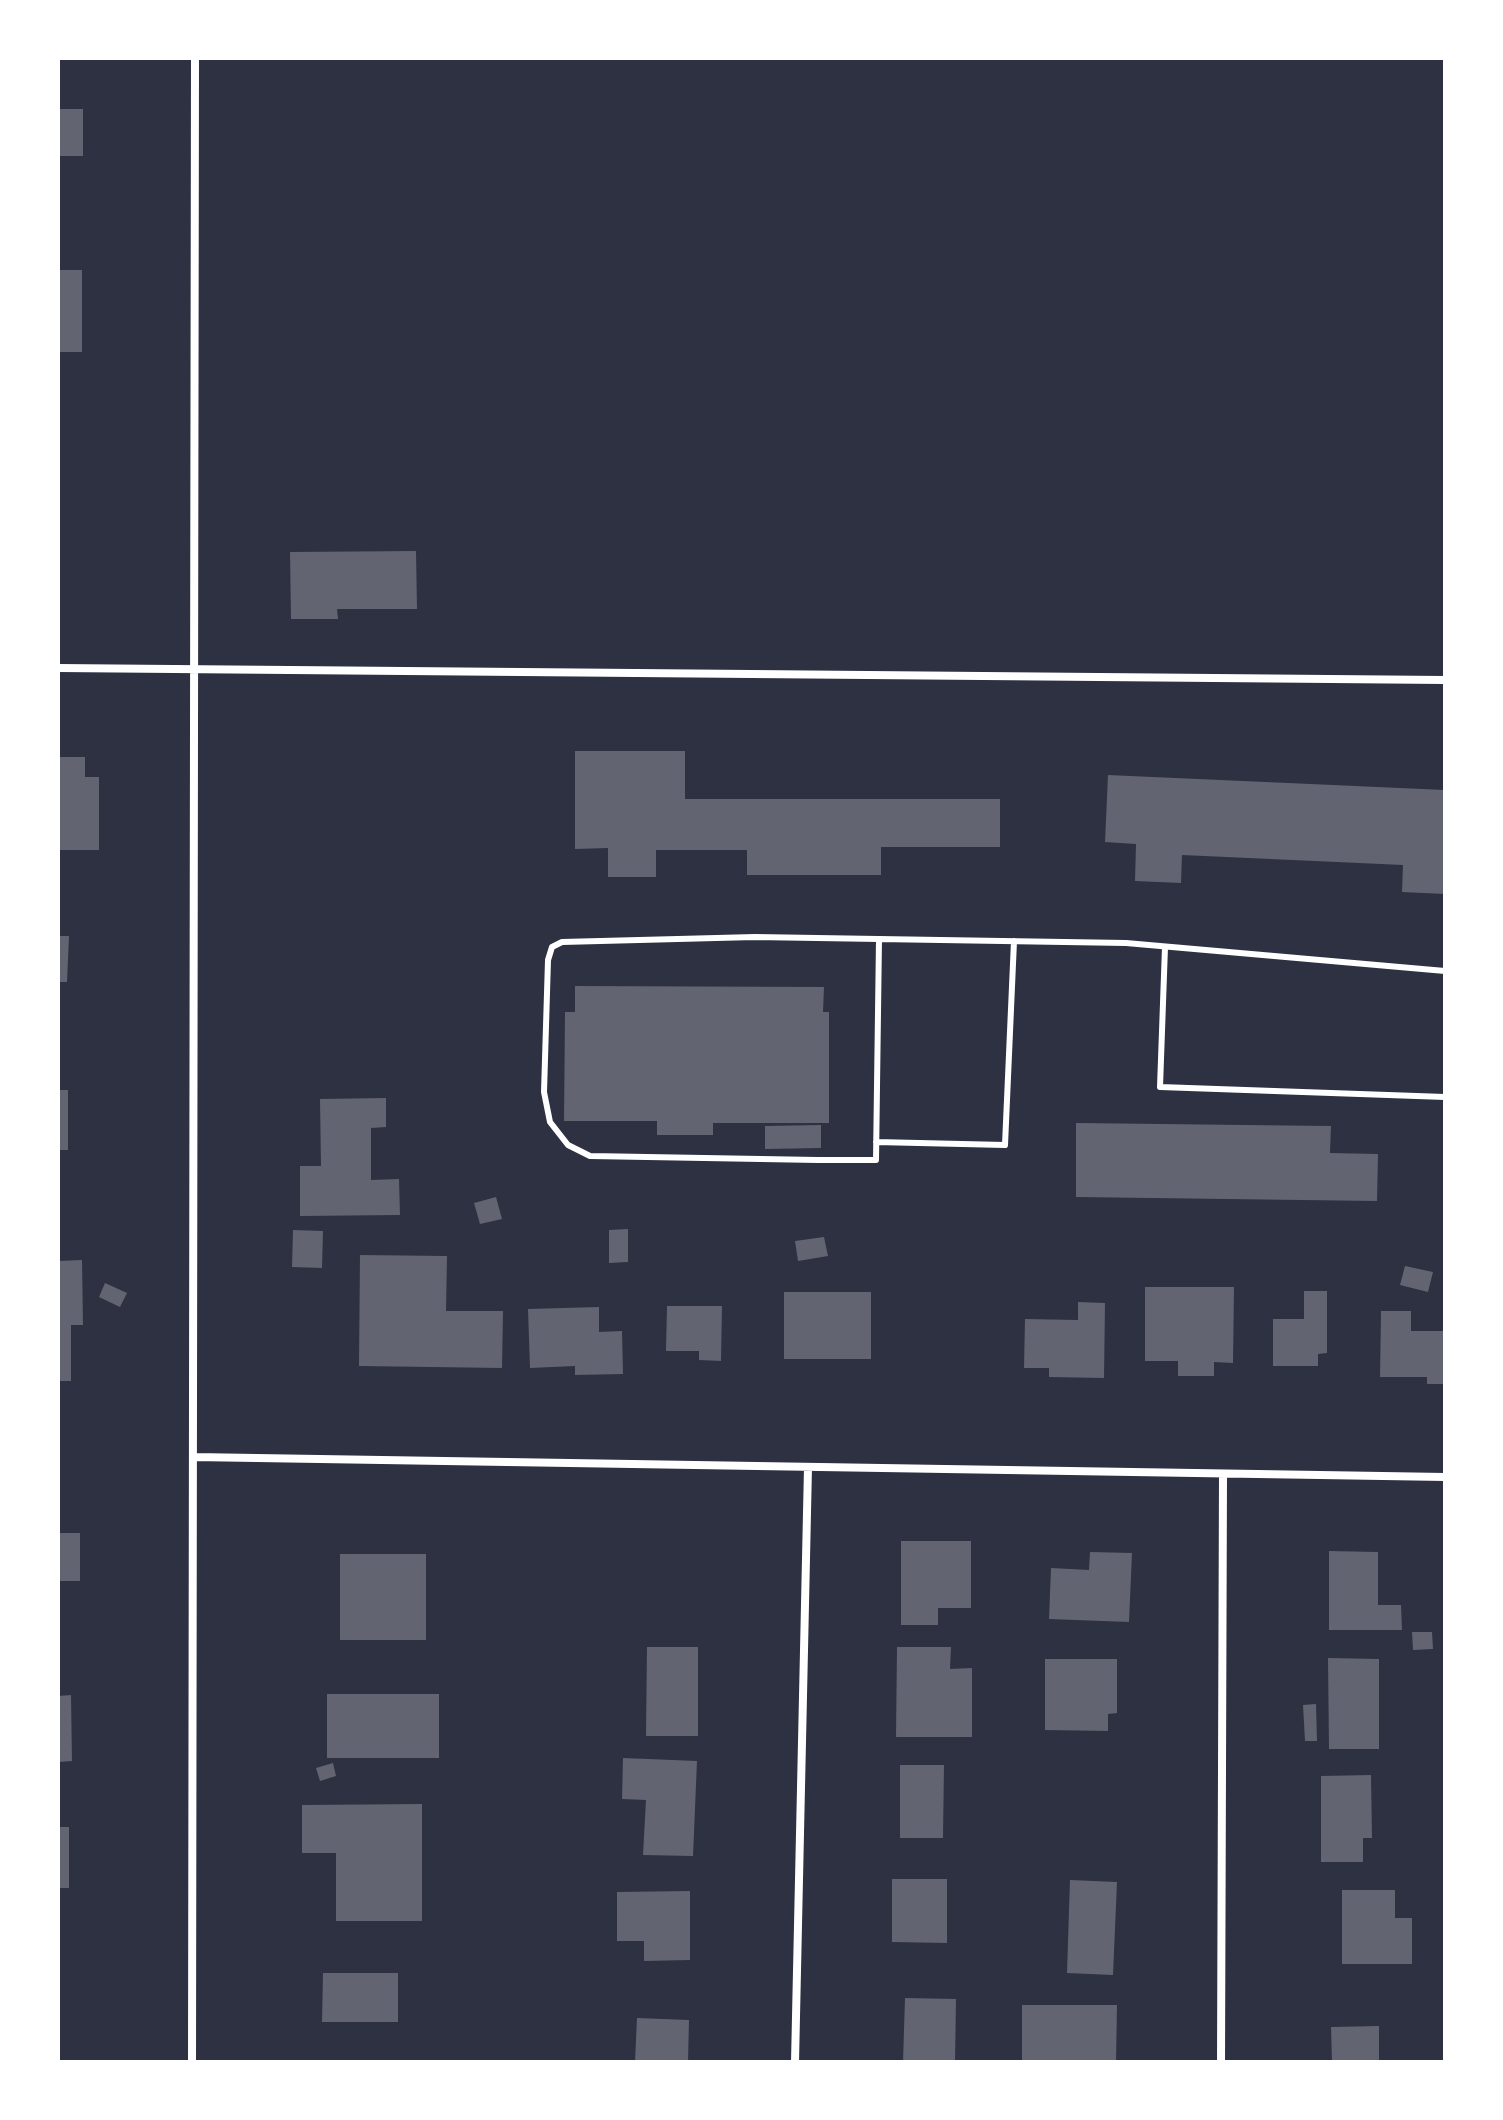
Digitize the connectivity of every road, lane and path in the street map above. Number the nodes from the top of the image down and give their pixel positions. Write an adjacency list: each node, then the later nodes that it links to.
1 (195, 58): 3 (street)
2 (58, 668): 3 (street)
3 (193, 669): 4 (street); 11 (street)
4 (1445, 680)
5 (879, 939): 6 (lane); 10 (lane); 10 (lane)
6 (1014, 941): 7 (lane); 10 (lane)
7 (1165, 947): 8 (lane); 9 (lane)
8 (1445, 971)
9 (1445, 1097)
10 (876, 1142)
11 (194, 1457): 12 (street); 15 (street)
12 (808, 1467): 13 (street); 16 (street)
13 (1223, 1475): 14 (street); 17 (street)
14 (1445, 1477)
15 (192, 2062)
16 (795, 2062)
17 (1221, 2062)

